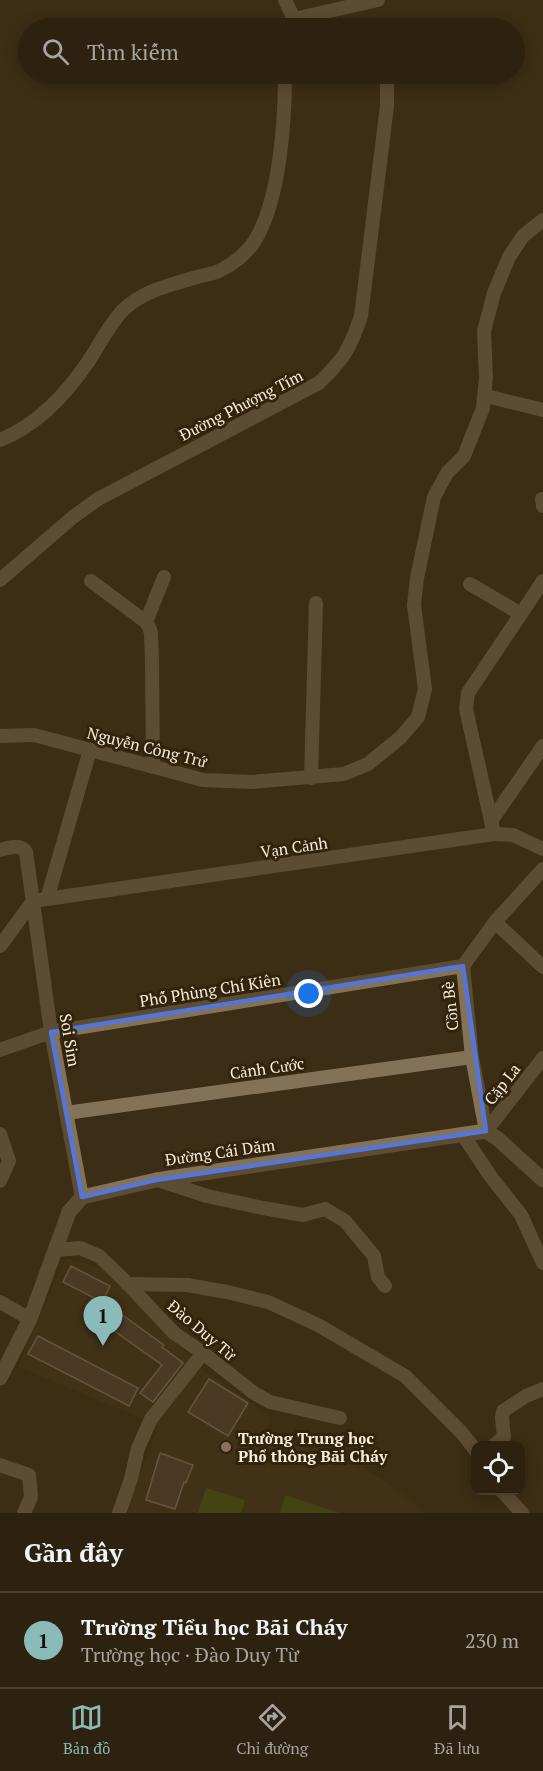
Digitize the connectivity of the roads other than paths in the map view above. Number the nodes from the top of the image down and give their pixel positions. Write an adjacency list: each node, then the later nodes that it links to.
1 (285, 0): 3 (street)
2 (378, 0): 4 (street)
3 (291, 18)
4 (314, 18)
5 (285, 84): 10 (street)
6 (387, 84): 12 (street, Đường Phượng Tím)
7 (543, 220): 8 (street, Nguyễn Công Trứ)
8 (486, 396): 9 (street); 23 (street, Nguyễn Công Trứ)
9 (543, 410)
10 (0, 440)
11 (164, 577): 18 (street)
12 (0, 580)
13 (543, 580): 17 (street)
14 (91, 581): 18 (street)
15 (470, 584): 17 (street)
16 (316, 603): 23 (street)
17 (521, 614): 24 (street)
18 (146, 622): 22 (street)
19 (0, 736): 21 (street, Nguyễn Công Trứ)
20 (543, 746): 24 (street)
21 (90, 750): 22 (street, Nguyễn Công Trứ); 28 (street)
22 (153, 767): 23 (street, Nguyễn Công Trứ)
23 (311, 778)
24 (493, 827): 25 (street, Vạn Cảnh); 28 (street, Vạn Cảnh)
25 (543, 849)
26 (0, 850): 28 (street, Soi Sim)
27 (543, 869): 29 (street, Cồn Bè)
28 (40, 900): 30 (street); 33 (street, Soi Sim)
29 (495, 922): 31 (street, Cồn Bè); 32 (street)
30 (0, 946)
31 (463, 966): 33 (street, Phố Phùng Chí Kiên); 35 (street, Cồn Bè)
32 (543, 966)
33 (51, 1032): 34 (street, Phố Phùng Chí Kiên); 37 (street, Soi Sim)
34 (0, 1050)
35 (472, 1057): 37 (street, Cảnh Cước); 38 (street, Cồn Bè)
36 (542, 1063): 38 (street, Cặp La)
37 (66, 1113): 44 (street, Soi Sim)
38 (486, 1131): 40 (street, Đường Cái Dăm); 42 (street)
39 (0, 1134): 43 (street)
40 (463, 1135): 41 (street, Đường Cái Dăm); 46 (street)
41 (156, 1180): 44 (street, Đường Cái Dăm); 48 (street)
42 (543, 1180)
43 (0, 1181)
44 (82, 1197): 45 (street)
45 (56, 1250): 47 (street, Đào Duy Từ); 50 (street)
46 (543, 1263)
47 (127, 1284): 51 (street, Đào Duy Từ); 56 (street)
48 (385, 1286)
49 (0, 1302): 50 (street)
50 (30, 1319): 52 (street)
51 (203, 1353): 54 (street, Đào Duy Từ); 60 (street)
52 (0, 1378)
53 (543, 1389): 55 (street)
54 (340, 1418)
55 (499, 1441)
56 (471, 1445)
57 (0, 1465): 59 (street)
58 (505, 1495): 61 (street)
59 (24, 1513)
60 (119, 1513)
61 (522, 1513)

